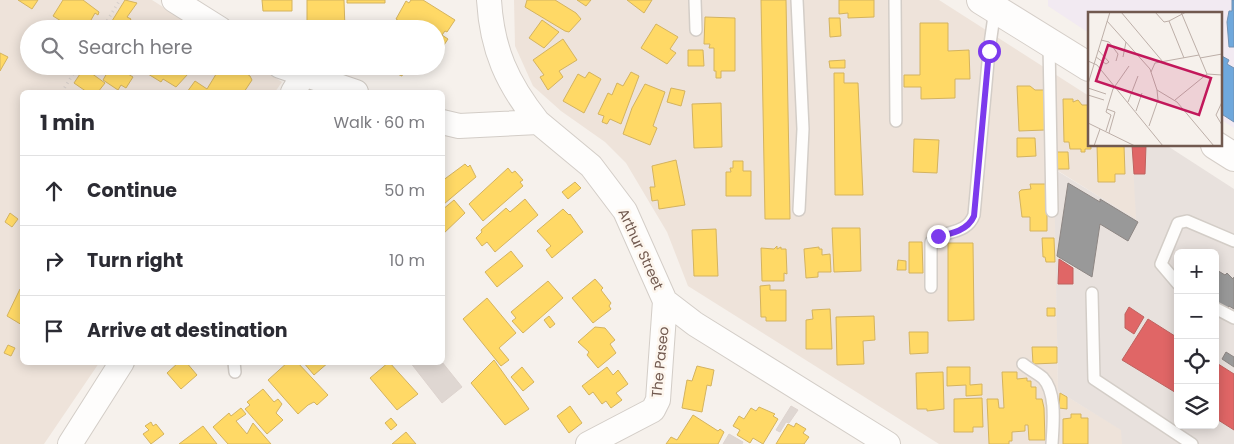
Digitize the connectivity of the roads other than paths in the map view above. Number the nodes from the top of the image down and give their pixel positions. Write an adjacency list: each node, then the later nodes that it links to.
1 (174, 0): 7 (street)
2 (488, 0): 14 (street, Arthur Street)
3 (695, 0): 8 (lane)
4 (797, 0): 18 (lane)
5 (895, 0): 13 (lane)
6 (994, 3): 9 (street); 22 (lane)
7 (206, 20)
8 (696, 30)
9 (1049, 42): 10 (street); 19 (lane)
10 (1088, 66)
11 (298, 83): 12 (street)
12 (343, 90)
13 (896, 121)
14 (538, 122): 15 (street); 24 (street, Arthur Street)
15 (445, 123)
16 (1217, 146): 17 (street)
17 (1234, 157)
18 (799, 210)
19 (1052, 211)
20 (1234, 240): 21 (lane)
21 (1174, 279)
22 (931, 287)
23 (1092, 293): 33 (lane)
24 (666, 302): 30 (street, The Paseo); 31 (street, Arthur Street)
25 (1219, 310): 26 (lane)
26 (1234, 318)
27 (1023, 364): 32 (lane)
28 (120, 365): 29 (street)
29 (70, 444)
30 (588, 444)
31 (888, 444)
32 (1052, 444)
33 (1192, 444)

